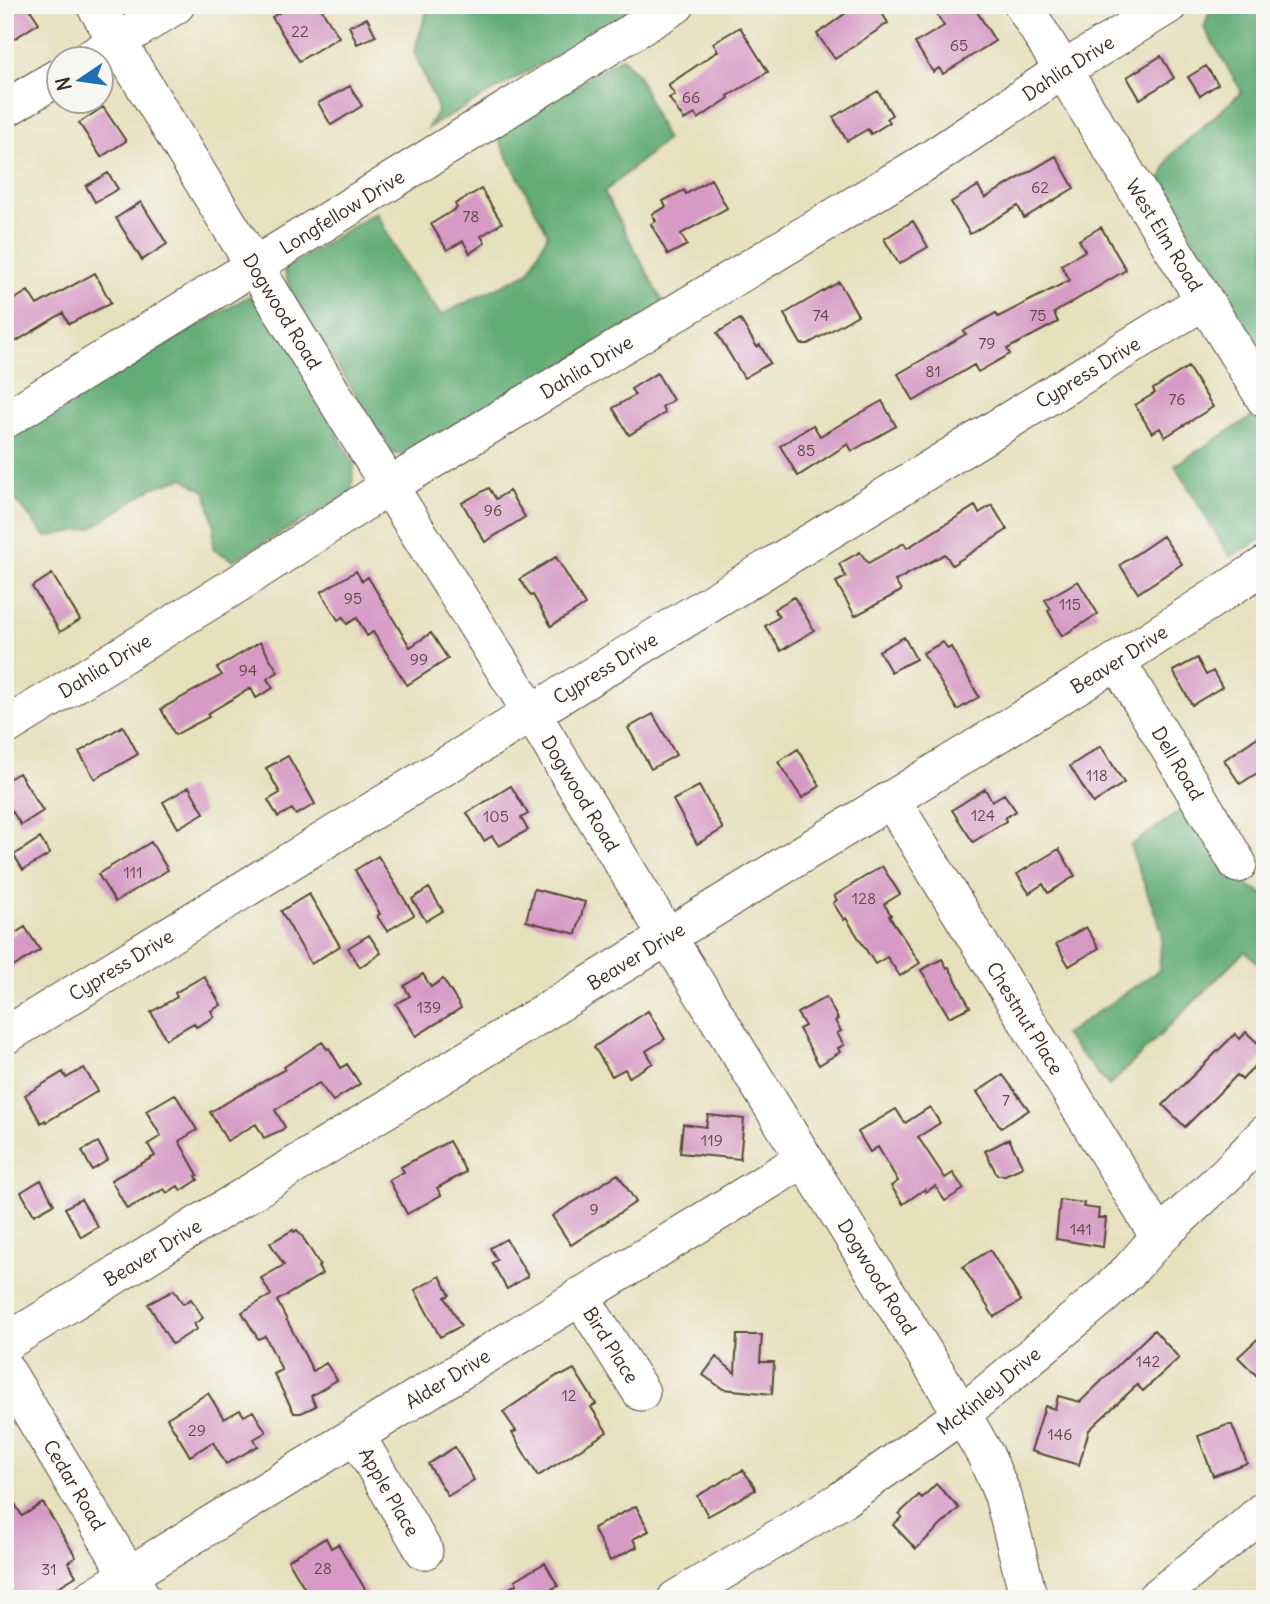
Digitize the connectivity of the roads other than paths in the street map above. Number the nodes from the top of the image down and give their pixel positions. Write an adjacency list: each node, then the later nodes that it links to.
1 (95, 5): 6 (street, Dogwood Road)
2 (176, 5): 7 (street)
3 (676, 5): 12 (street, Longfellow Drive)
4 (1023, 5): 9 (street, West Elm Road)
5 (1169, 5): 9 (street, Dahlia Drive)
6 (101, 46)
7 (110, 46)
8 (116, 70): 12 (street, Dogwood Road)
9 (1063, 70): 13 (street, West Elm Road); 16 (street, Dahlia Drive)
10 (46, 84): 11 (street)
11 (5, 109)
12 (255, 264): 15 (street, Longfellow Drive); 16 (street, Dogwood Road)
13 (1204, 301): 14 (street, West Elm Road); 19 (street, Cypress Drive)
14 (1265, 399)
15 (5, 420)
16 (389, 486): 19 (street, Dogwood Road); 20 (street, Dahlia Drive)
17 (1265, 565): 18 (street, Beaver Drive)
18 (1117, 661): 21 (street, Beaver Drive); 22 (street, Dell Road)
19 (531, 712): 23 (street, Dogwood Road); 24 (street, Cypress Drive)
20 (5, 727)
21 (891, 799): 23 (street, Beaver Drive); 27 (street, Chestnut Place)
22 (1238, 864)
23 (667, 936): 26 (street, Dogwood Road); 29 (street, Beaver Drive)
24 (5, 1036)
25 (1265, 1134): 27 (street, McKinley Drive)
26 (804, 1159): 28 (street, Alder Drive); 32 (street, Dogwood Road)
27 (1159, 1237): 32 (street, McKinley Drive)
28 (580, 1296): 31 (street, Bird Place); 33 (street, Alder Drive)
29 (5, 1343)
30 (5, 1369): 36 (street, Cedar Road)
31 (642, 1392)
32 (962, 1414): 38 (street, McKinley Drive); 39 (street, Dogwood Road)
33 (356, 1435): 35 (street, Apple Place); 36 (street, Alder Drive)
34 (1265, 1509): 40 (street)
35 (424, 1551)
36 (136, 1587): 37 (street, Alder Drive)
37 (90, 1599)
38 (676, 1599)
39 (1029, 1599)
40 (1155, 1599)

